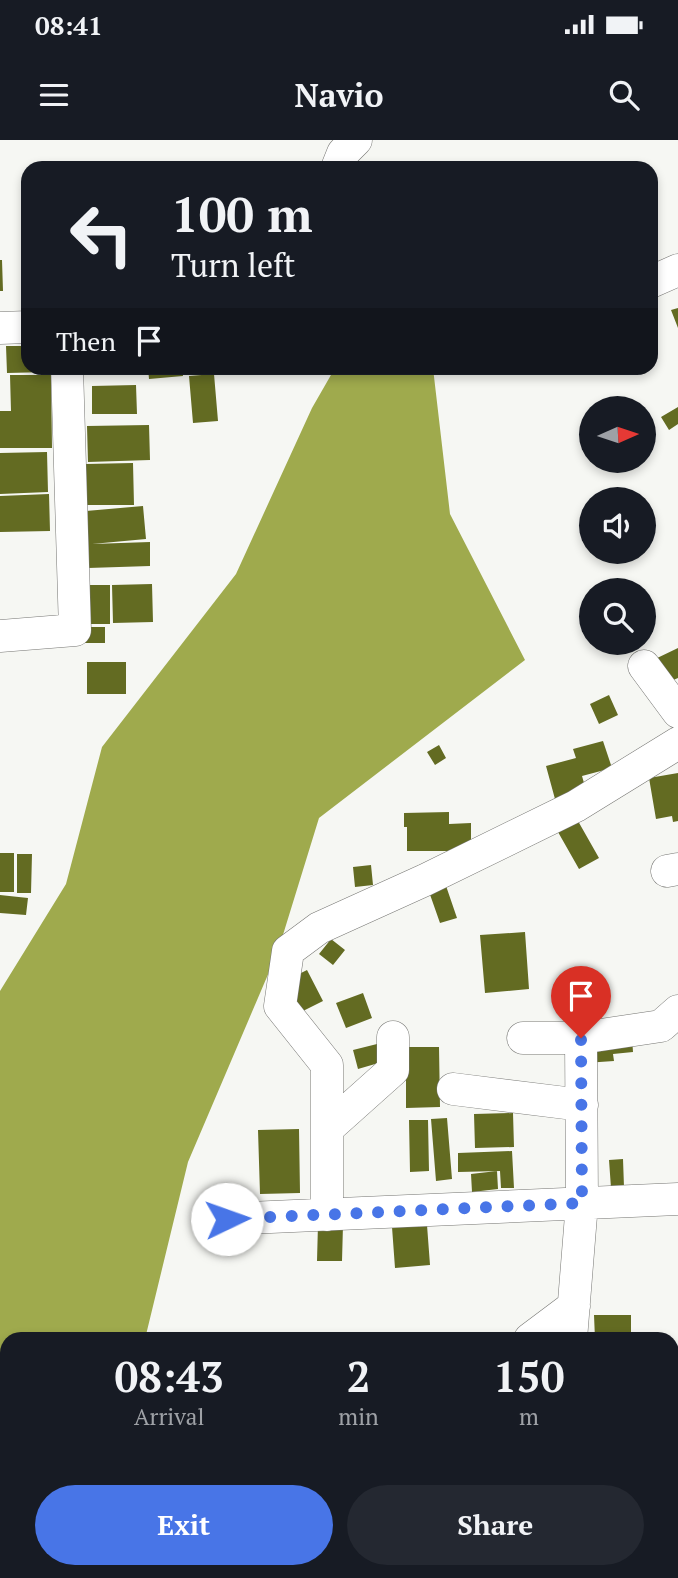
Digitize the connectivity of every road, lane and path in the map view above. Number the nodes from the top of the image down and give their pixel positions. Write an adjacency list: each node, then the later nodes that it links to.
1 (356, 140): 2 (street)
2 (340, 161)
3 (678, 270): 4 (street)
4 (658, 279)
5 (21, 327): 6 (street)
6 (0, 328)
7 (68, 375): 8 (street)
8 (0, 636)
9 (644, 666): 10 (street)
10 (678, 712)
11 (678, 743): 18 (street)
12 (678, 1010): 15 (street)
13 (393, 1037): 18 (street)
14 (523, 1038): 15 (street)
15 (581, 1038): 17 (street)
16 (453, 1089): 17 (street)
17 (582, 1105): 20 (street)
18 (327, 1129): 21 (street)
19 (678, 1199): 20 (street)
20 (582, 1203): 21 (street); 23 (street)
21 (327, 1215): 22 (street)
22 (227, 1219)
23 (574, 1306): 24 (street); 25 (street)
24 (539, 1332)
25 (572, 1332)

